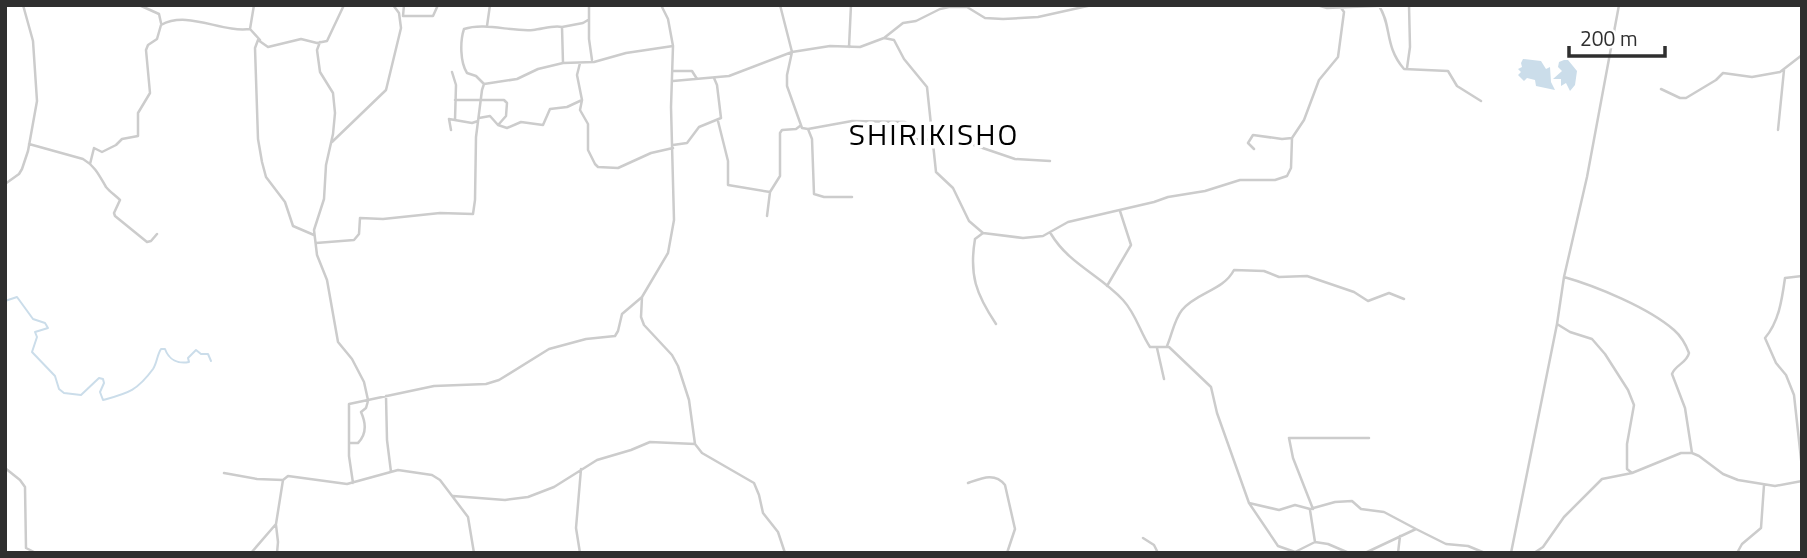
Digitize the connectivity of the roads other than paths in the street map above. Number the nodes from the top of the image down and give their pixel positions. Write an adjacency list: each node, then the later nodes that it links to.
1 (23, 5): 62 (street)
2 (139, 5): 24 (street)
3 (254, 5): 27 (street)
4 (344, 5): 30 (street)
5 (393, 5): 22 (street)
6 (404, 5): 22 (street)
7 (438, 5): 22 (street)
8 (490, 5): 25 (street)
9 (589, 5): 23 (street)
10 (661, 5): 31 (street)
11 (780, 5): 33 (street)
12 (851, 5): 32 (street)
13 (1092, 5): 21 (street)
14 (1317, 5): 19 (street)
15 (1399, 5): 20 (street)
16 (1409, 5): 38 (street)
17 (1619, 5): 78 (street)
18 (949, 6): 21 (street); 28 (street)
19 (1340, 6): 20 (street); 59 (street)
20 (1379, 6): 38 (street)
21 (970, 7)
22 (402, 18): 61 (street)
23 (588, 20): 26 (street); 36 (street)
24 (161, 25): 27 (street); 66 (street)
25 (486, 27): 26 (street); 45 (street)
26 (562, 27): 37 (street)
27 (250, 29): 29 (street)
28 (884, 38): 32 (street); 60 (street)
29 (260, 40): 30 (street); 75 (street)
30 (320, 42): 61 (street)
31 (673, 46): 36 (street); 39 (street)
32 (849, 47): 33 (street)
33 (792, 52): 42 (street); 55 (street)
34 (1802, 55): 40 (street)
35 (580, 62): 36 (street); 37 (street); 48 (street)
36 (591, 62)
37 (563, 63): 45 (street)
38 (1407, 69): 50 (street)
39 (674, 71): 43 (street); 44 (street)
40 (1784, 71): 46 (street); 57 (street)
41 (452, 72): 47 (street)
42 (714, 78): 43 (street); 53 (street)
43 (697, 79): 44 (street)
44 (673, 81): 63 (street)
45 (484, 84): 49 (street)
46 (1661, 89)
47 (455, 100): 49 (street); 52 (street)
48 (582, 100): 54 (street); 63 (street)
49 (481, 101): 51 (street); 54 (street)
50 (1480, 101)
51 (478, 119): 52 (street); 54 (street); 76 (street)
52 (455, 120): 58 (street)
53 (718, 121): 63 (street); 68 (street)
54 (498, 125)
55 (800, 126): 56 (street); 68 (street)
56 (808, 130): 60 (street); 69 (street)
57 (1778, 130)
58 (451, 131)
59 (1292, 138): 64 (street); 70 (street)
60 (933, 141): 65 (street); 72 (street)
61 (332, 142): 75 (street)
62 (29, 144): 66 (street); 67 (street)
63 (673, 147): 80 (street)
64 (1254, 149)
65 (1050, 161)
66 (90, 164): 73 (street)
67 (5, 184)
68 (770, 192): 71 (street)
69 (852, 197)
70 (1120, 210): 74 (street); 79 (street)
71 (767, 216)
72 (983, 233): 74 (street); 82 (street)
73 (157, 234)
74 (1051, 234): 79 (street)
75 (314, 236): 76 (street)
76 (316, 243): 88 (street)
77 (1802, 276): 95 (street)
78 (1564, 277): 83 (street); 92 (street)
79 (1107, 286): 85 (street)
80 (642, 297): 87 (street); 91 (street)
81 (1404, 299): 84 (street)
82 (996, 324)
83 (1557, 324): 98 (street); 125 (street)
84 (1167, 346): 85 (street); 105 (street)
85 (1157, 348): 86 (street)
86 (1164, 379)
87 (386, 396): 88 (street); 97 (street)
88 (368, 400): 90 (street); 90 (street)
89 (1369, 438): 106 (street)
90 (350, 443): 101 (street)
91 (695, 444): 94 (street); 118 (street)
92 (1692, 453): 98 (street); 103 (street)
93 (5, 468): 113 (street)
94 (581, 468): 104 (street); 117 (street)
95 (1802, 468)
96 (224, 472): 99 (street)
97 (391, 472): 101 (street); 104 (street)
98 (1632, 473): 126 (street)
99 (283, 480): 101 (street); 107 (street)
100 (1802, 481): 103 (street)
101 (353, 483)
102 (968, 483): 119 (street)
103 (1764, 485): 127 (street)
104 (452, 496): 116 (street)
105 (1249, 503): 106 (street); 112 (street)
106 (1311, 509): 108 (street); 111 (street)
107 (276, 524): 114 (street); 115 (street)
108 (1416, 529): 109 (street); 124 (street)
109 (1400, 536): 122 (street); 123 (street)
110 (1143, 538): 120 (street)
111 (1315, 542): 112 (street); 121 (street)
112 (1300, 552)
113 (36, 553)
114 (251, 553)
115 (277, 553)
116 (474, 553)
117 (580, 553)
118 (785, 553)
119 (1007, 553)
120 (1158, 553)
121 (1349, 553)
122 (1365, 553)
123 (1398, 553)
124 (1485, 553)
125 (1511, 553)
126 (1534, 553)
127 (1737, 553)

